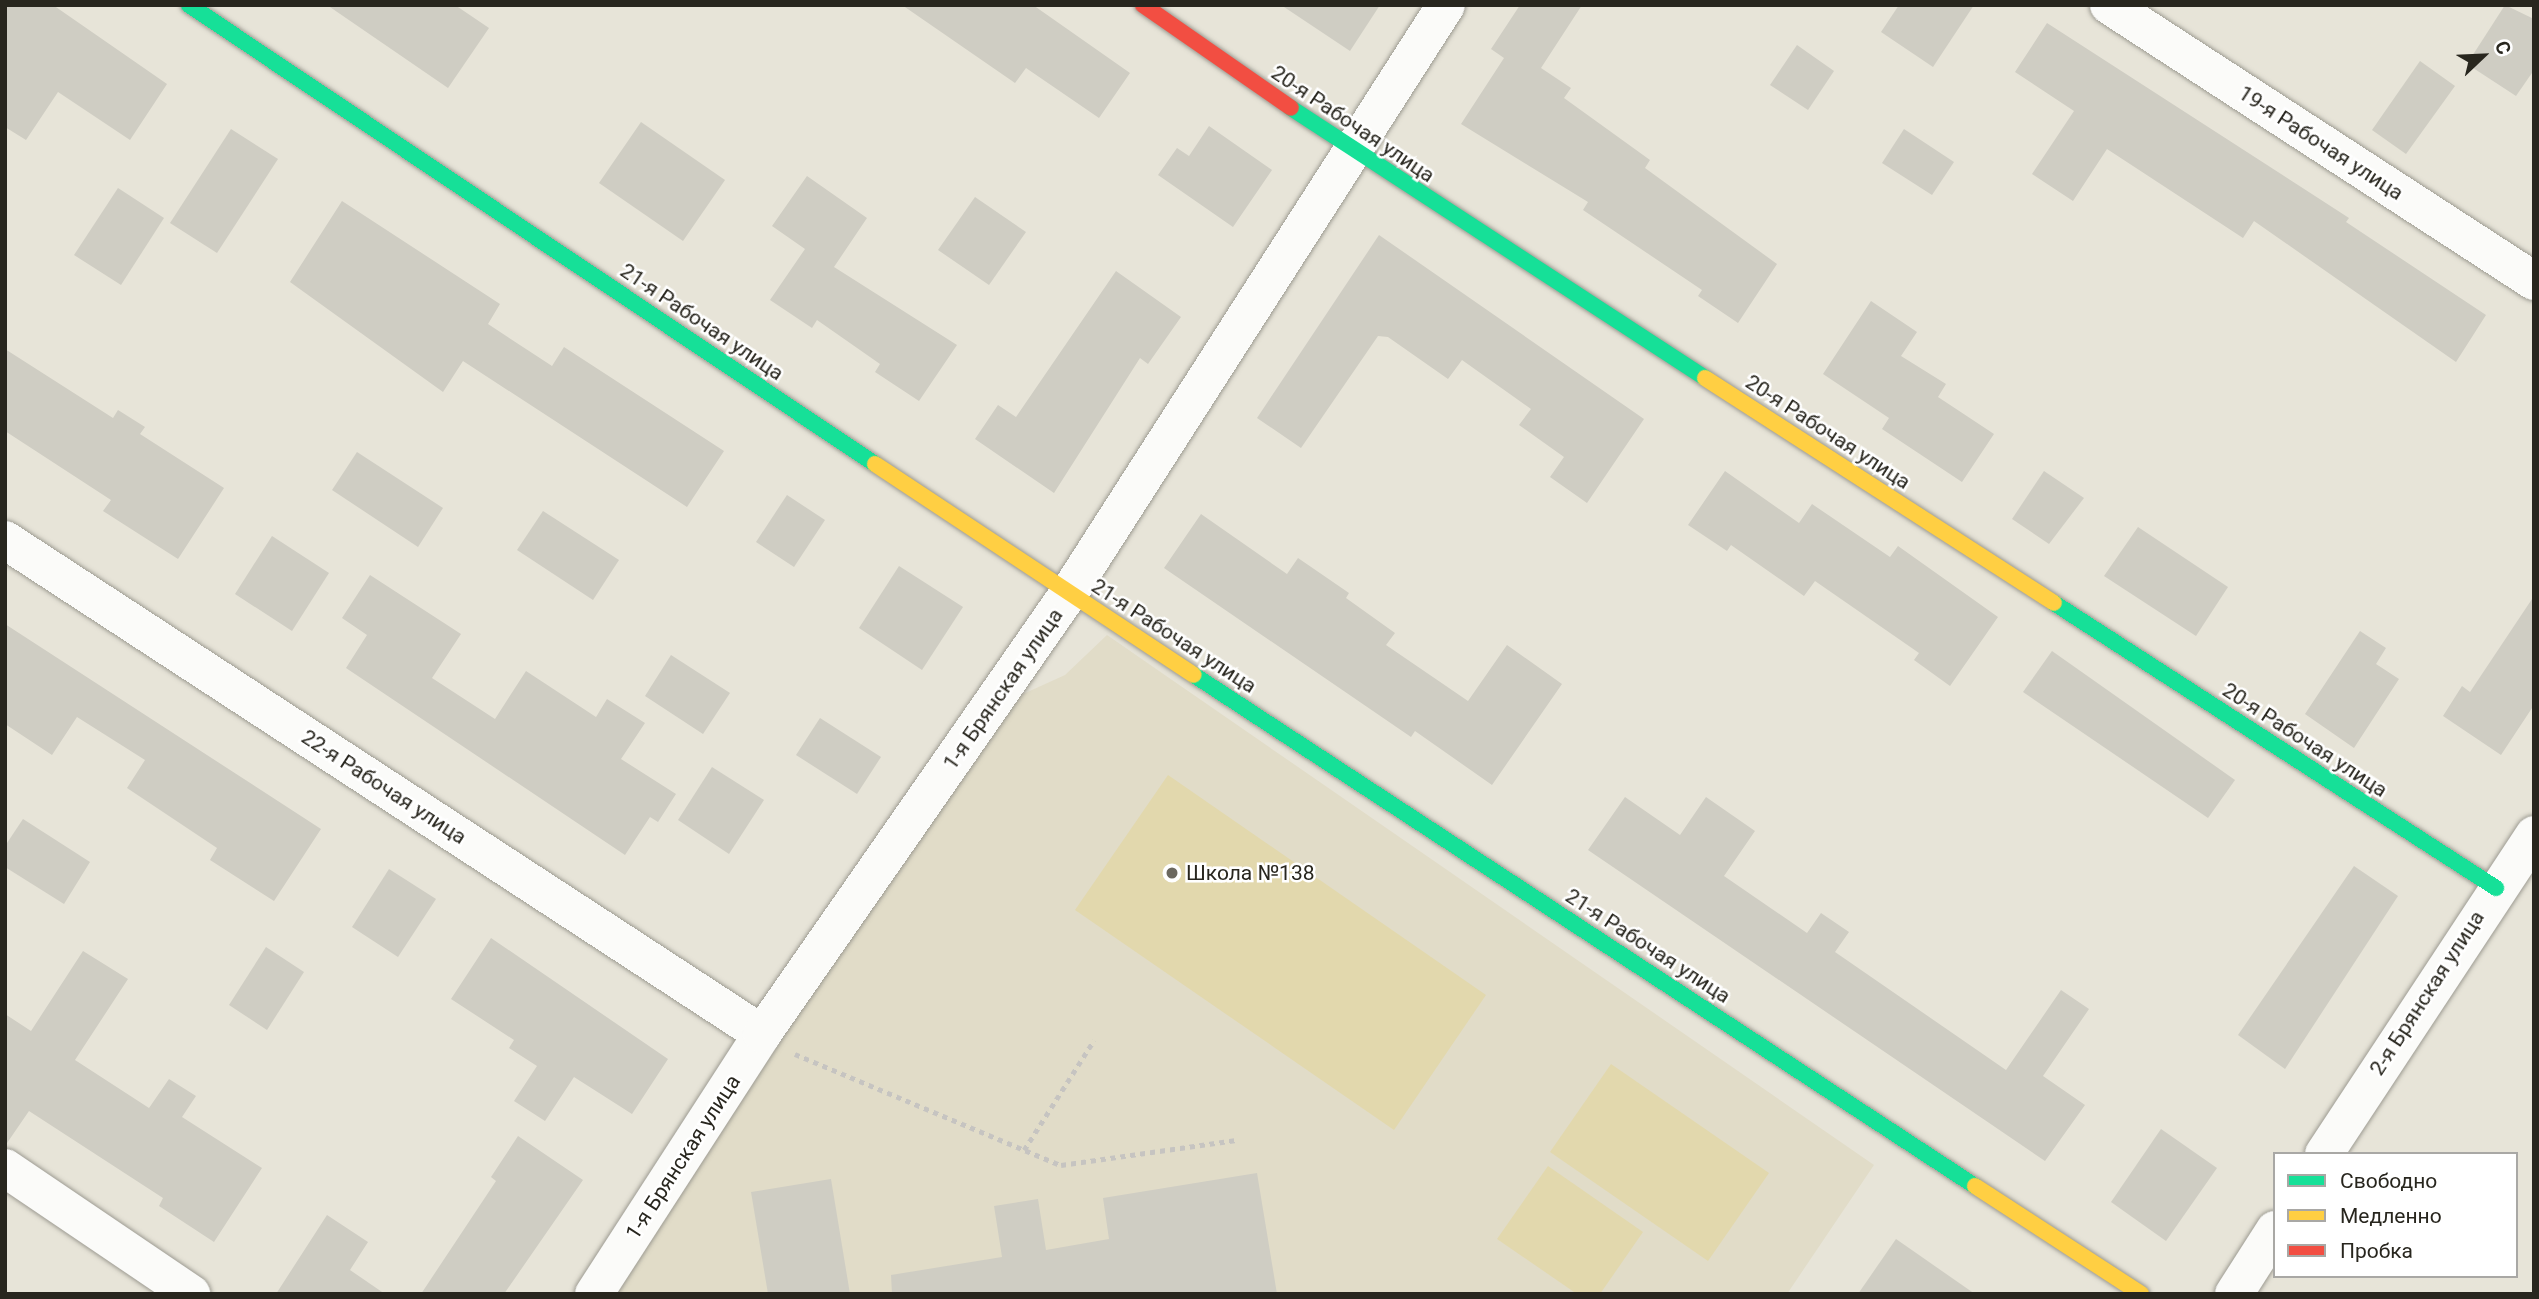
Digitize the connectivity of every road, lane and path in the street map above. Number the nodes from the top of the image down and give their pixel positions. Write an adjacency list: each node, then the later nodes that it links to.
1 (189, 5): 8 (street, 21-я Рабочая улица)
2 (1143, 5): 5 (street, 20-я Рабочая улица)
3 (1446, 5): 5 (street, 1-я Брянская улица)
4 (2109, 5): 6 (street, 19-я Рабочая улица)
5 (1351, 150): 8 (street, 1-я Брянская улица); 10 (street, 20-я Рабочая улица)
6 (2534, 281)
7 (5, 540): 11 (street, 22-я Рабочая улица)
8 (1069, 593): 11 (street, 1-я Брянская улица); 20 (street, 21-я Рабочая улица)
9 (2534, 835): 10 (street, 2-я Брянская улица)
10 (2496, 888): 15 (street, 2-я Брянская улица)
11 (762, 1034): 14 (path); 19 (street, 1-я Брянская улица)
12 (1094, 1040): 14 (path)
13 (1236, 1140): 14 (path)
14 (1024, 1150)
15 (2325, 1152)
16 (5, 1168): 18 (street)
17 (2273, 1233): 21 (street)
18 (191, 1294)
19 (594, 1294)
20 (2141, 1294)
21 (2234, 1294)

